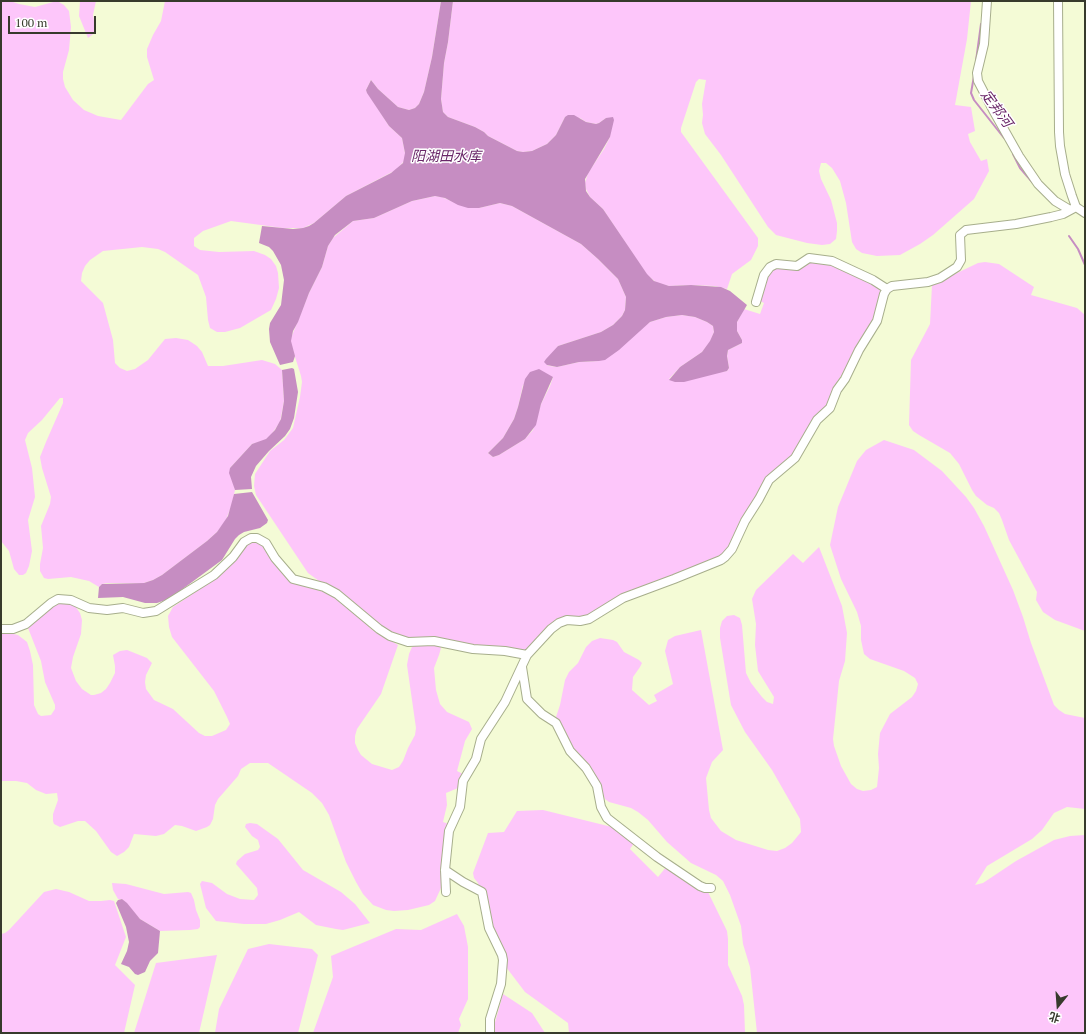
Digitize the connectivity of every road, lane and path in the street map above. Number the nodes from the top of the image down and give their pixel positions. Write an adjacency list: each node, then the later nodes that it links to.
1 (987, 1): 3 (street)
2 (1058, 1): 3 (street)
3 (1073, 209): 4 (street); 5 (street)
4 (1085, 213)
5 (887, 289): 6 (street); 8 (street)
6 (756, 302)
7 (1, 629): 8 (street)
8 (527, 655): 9 (street)
9 (522, 665): 10 (street); 11 (street)
10 (445, 870): 12 (street); 13 (street)
11 (711, 888)
12 (446, 892)
13 (490, 1033)

